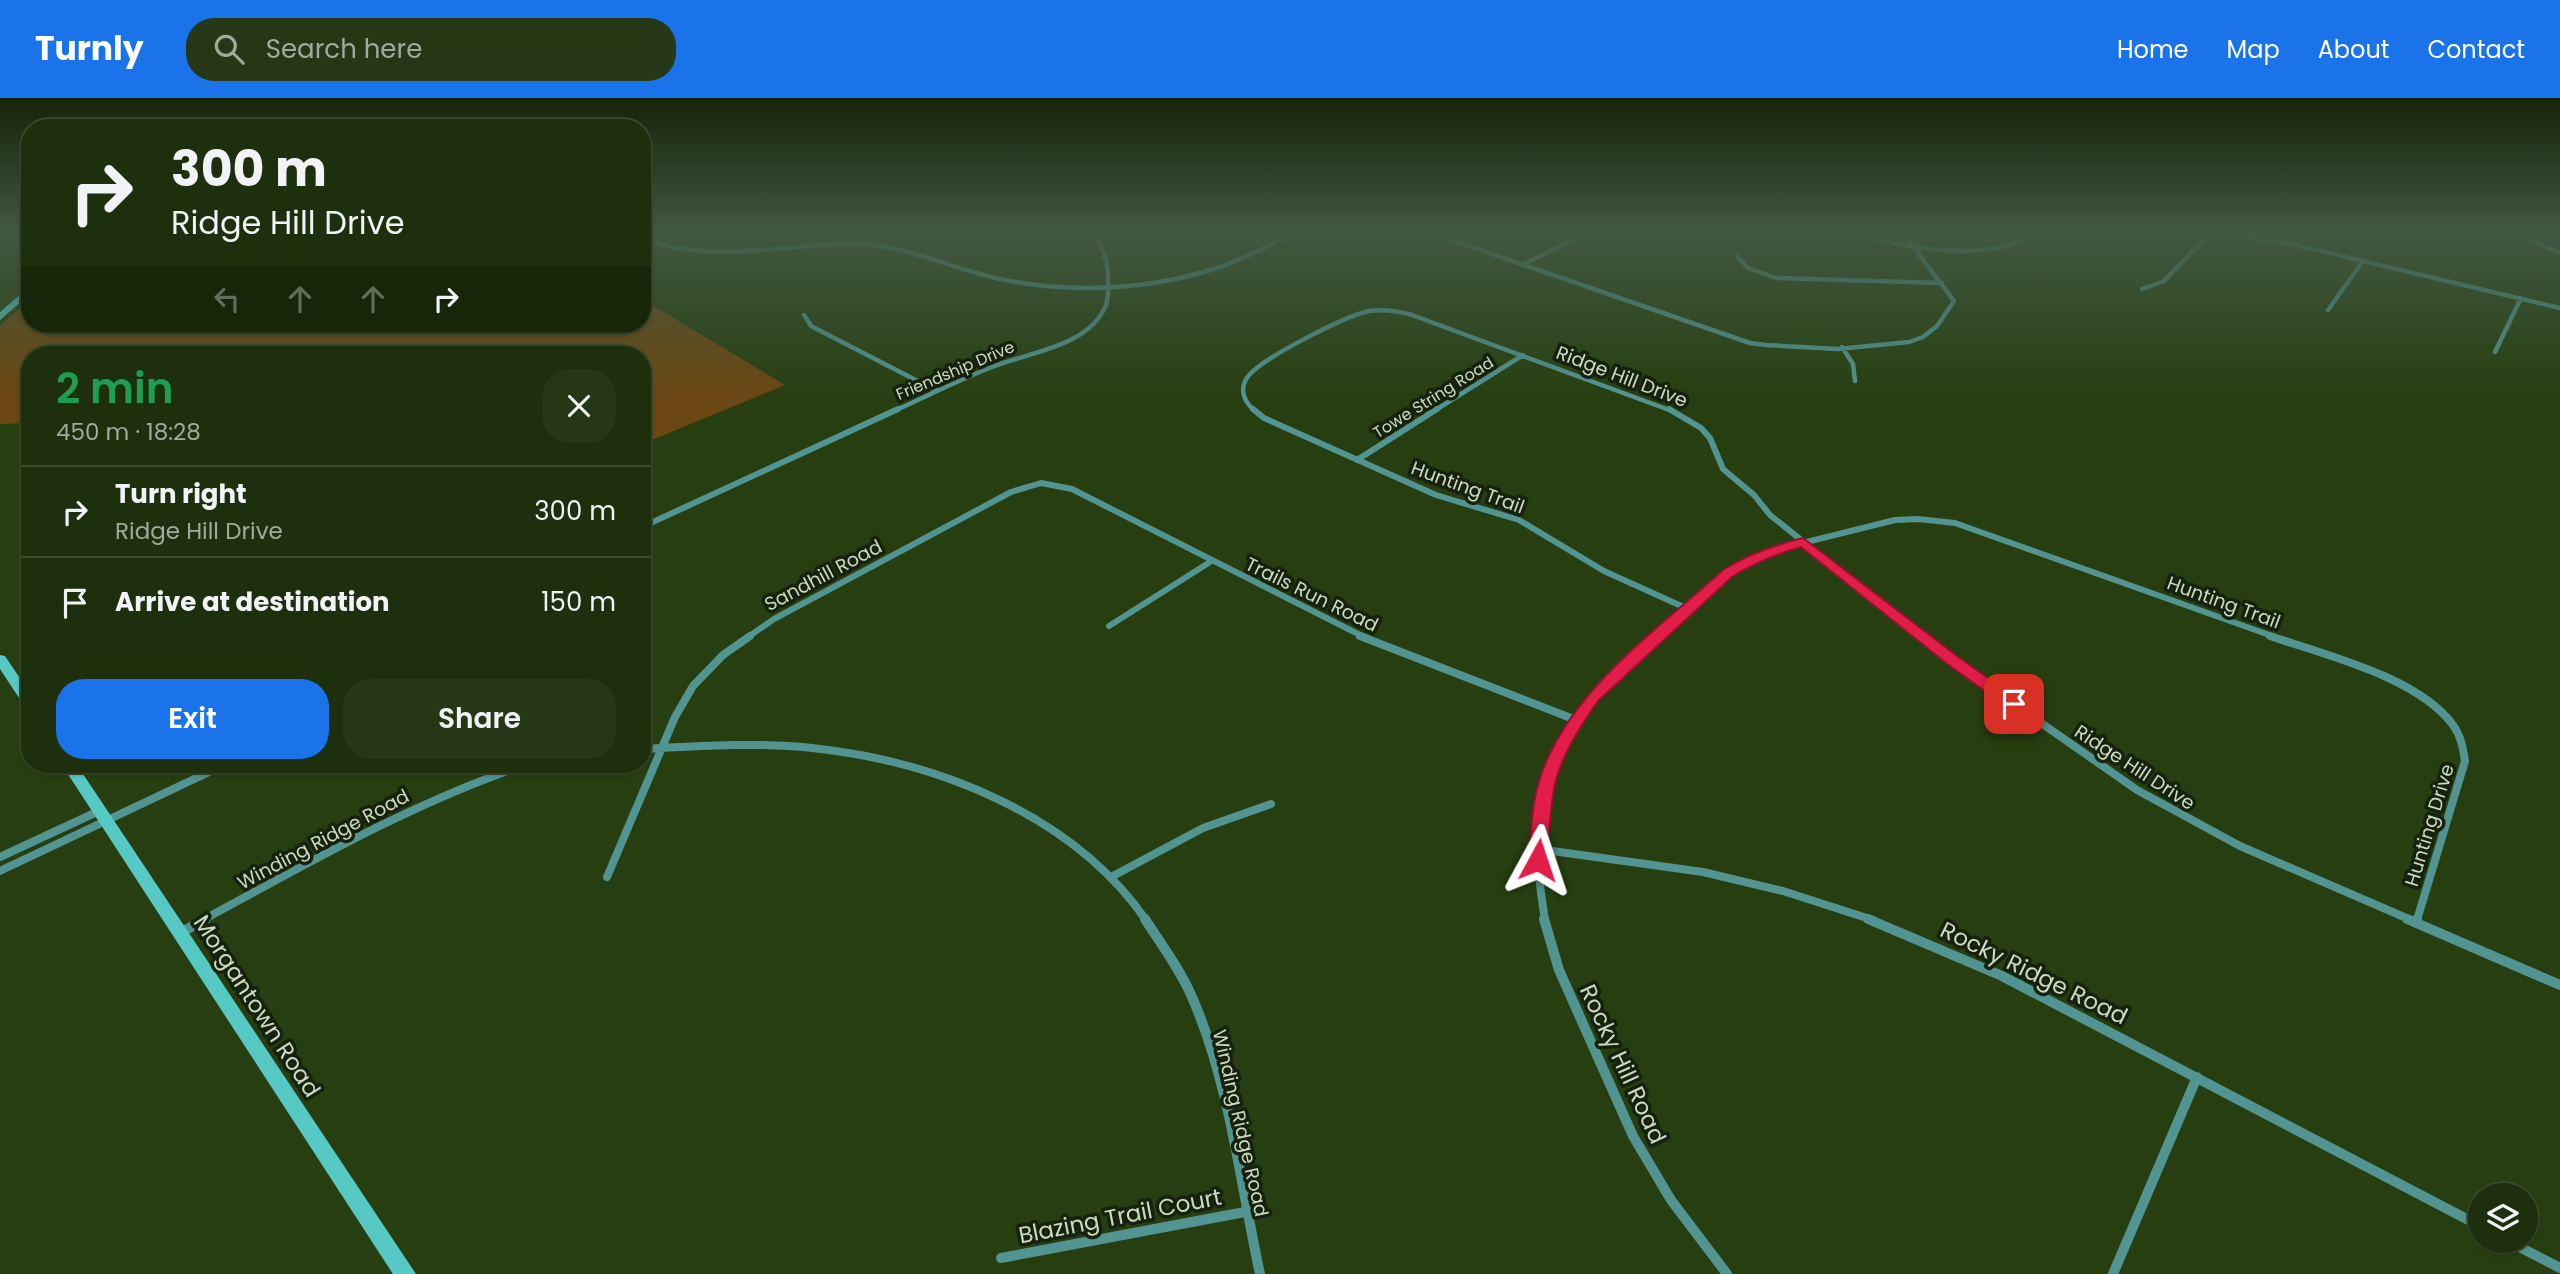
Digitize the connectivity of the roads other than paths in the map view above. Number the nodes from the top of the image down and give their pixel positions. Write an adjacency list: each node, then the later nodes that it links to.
1 (1047, 285): 8 (street)
2 (1120, 285): 8 (street)
3 (1580, 285): 16 (street)
4 (1943, 285): 16 (street)
5 (2153, 285): 9 (street)
6 (2346, 285): 13 (street)
7 (2465, 285): 11 (street)
8 (1108, 286): 20 (street, Friendship Drive)
9 (2142, 289)
10 (21, 297): 15 (main road)
11 (2521, 298): 12 (street); 17 (street)
12 (2560, 308)
13 (2328, 310)
14 (804, 315): 20 (street)
15 (0, 317)
16 (1842, 347): 19 (street)
17 (2495, 352)
18 (1523, 355): 21 (street, Ridge Hill Drive); 22 (street, Towe String Road); 25 (street, Ridge Hill Drive)
19 (1855, 381)
20 (937, 391): 24 (street, Friendship Drive)
21 (1243, 393): 22 (street, Hunting Trail)
22 (1357, 460): 27 (street, Hunting Trail)
23 (1043, 482): 26 (street, Trails Run Road); 33 (street, Sandhill Road)
24 (651, 523)
25 (1803, 542): 27 (street, Hunting Trail); 32 (street, Hunting Trail); 45 (street, Ridge Hill Drive)
26 (1210, 562): 28 (street); 31 (street, Trails Run Road)
27 (1688, 609): 31 (street, Rocky Hill Road)
28 (1109, 626)
29 (0, 659): 30 (main road)
30 (21, 690)
31 (1576, 720): 40 (street, Rocky Hill Road)
32 (2459, 735): 45 (street, Hunting Drive)
33 (662, 748): 34 (street, Winding Ridge Road); 43 (street, Sandhill Road); 44 (street, Winding Ridge Road)
34 (651, 749)
35 (74, 773): 39 (main road, Morgantown Road)
36 (205, 773): 39 (street)
37 (498, 773): 46 (street, Winding Ridge Road)
38 (1271, 804): 44 (street)
39 (103, 816): 41 (street); 42 (street); 46 (main road, Morgantown Road)
40 (1538, 849): 48 (street, Rocky Ridge Road); 56 (street, Rocky Hill Road)
41 (0, 857)
42 (0, 871)
43 (607, 877)
44 (1111, 877): 49 (street, Winding Ridge Road)
45 (2416, 923): 47 (street, Ridge Hill Drive)
46 (179, 933): 54 (main road, Morgantown Road)
47 (2560, 985)
48 (2197, 1077): 50 (street, Rocky Ridge Road); 57 (street)
49 (1245, 1212): 52 (street, Blazing Trail Court); 55 (street, Winding Ridge Road)
50 (2468, 1220)
51 (2531, 1253): 53 (street)
52 (1001, 1258)
53 (2560, 1268)
54 (405, 1274)
55 (1260, 1274)
56 (1727, 1274)
57 (2113, 1274)

